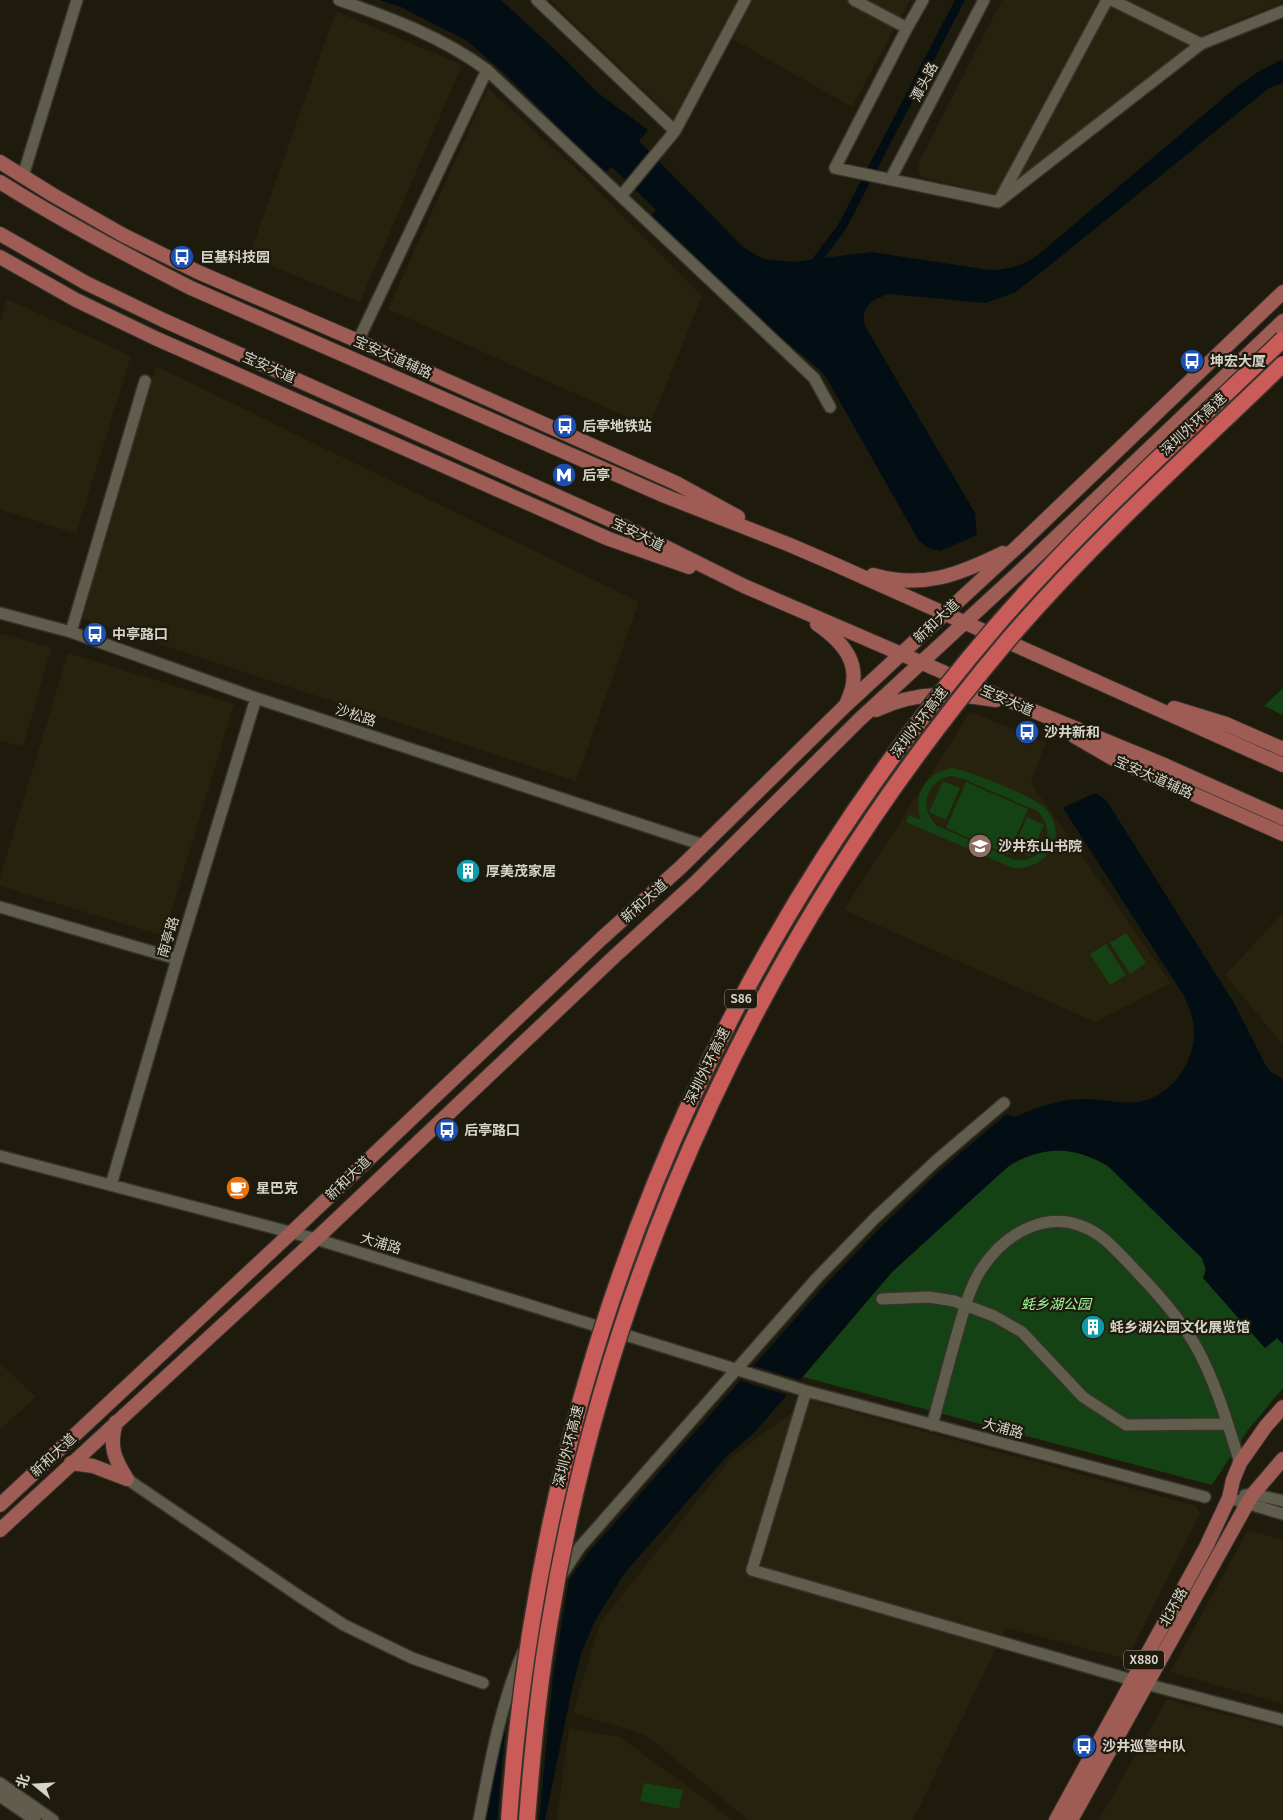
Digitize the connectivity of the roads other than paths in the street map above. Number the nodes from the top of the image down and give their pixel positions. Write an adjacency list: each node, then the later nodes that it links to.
1 (77, 0): 16 (street)
2 (339, 0): 13 (street)
3 (537, 0): 14 (street)
4 (745, 0): 14 (street)
5 (854, 0): 11 (street)
6 (923, 0): 11 (street)
7 (984, 0): 17 (street, 潭头路)
8 (1107, 0): 20 (street)
9 (1112, 0): 12 (street)
10 (1283, 11): 12 (street)
11 (907, 28): 17 (street)
12 (1200, 44): 20 (street)
13 (488, 70): 19 (street); 29 (street)
14 (675, 131): 19 (street)
15 (0, 162): 16 (main road, 宝安大道辅路)
16 (23, 176): 21 (main road, 宝安大道辅路)
17 (892, 178): 20 (street)
18 (0, 182): 24 (main road)
19 (621, 196): 33 (street)
20 (998, 202)
21 (105, 225): 24 (main road); 29 (main road, 宝安大道辅路)
22 (0, 234): 26 (main road, 宝安大道)
23 (1, 260): 30 (main road)
24 (191, 288): 34 (main road)
25 (1283, 292): 35 (main road, 新和大道)
26 (126, 302): 30 (main road); 38 (main road, 宝安大道)
27 (1283, 321): 36 (main road, 新和大道)
28 (1283, 339): 92 (highway, 深圳外环高速 / S86, bridge)
29 (358, 341): 34 (main road, 宝安大道辅路)
30 (211, 363): 38 (main road)
31 (1283, 364): 93 (highway, 深圳外环高速 / S86, bridge)
32 (145, 381): 43 (street)
33 (830, 407)
34 (790, 545): 37 (main road)
35 (1017, 546): 37 (main road); 41 (main road, 新和大道)
36 (1030, 563): 42 (main road, 新和大道); 45 (main road)
37 (834, 564): 41 (main road)
38 (744, 586): 39 (main road, 宝安大道)
39 (790, 606): 44 (main road, 宝安大道); 50 (main road)
40 (0, 613): 43 (street, 沙松路)
41 (944, 614): 42 (main road); 44 (main road, 新和大道)
42 (965, 623): 45 (main road); 46 (main road, 新和大道)
43 (71, 632): 48 (street, 沙松路)
44 (901, 653): 46 (main road, 宝安大道); 50 (main road, 新和大道)
45 (1038, 654): 47 (main road)
46 (922, 662): 49 (main road, 宝安大道); 52 (main road, 新和大道)
47 (1134, 697): 53 (main road); 54 (main road)
48 (256, 698): 57 (street, 沙松路); 59 (street, 南亭路)
49 (1015, 703): 51 (main road, 宝安大道); 52 (main road)
50 (846, 704): 57 (main road, 新和大道)
51 (1031, 710): 55 (main road, 宝安大道); 56 (main road, 宝安大道辅路)
52 (860, 719): 64 (main road, 新和大道)
53 (1283, 749)
54 (1283, 765)
55 (1283, 818)
56 (1283, 834)
57 (704, 845): 63 (main road, 新和大道)
58 (0, 907): 59 (street)
59 (177, 959): 62 (street, 南亭路)
60 (1004, 1103): 67 (street)
61 (0, 1156): 62 (street, 大浦路)
62 (111, 1185): 63 (street, 大浦路)
63 (292, 1232): 64 (street, 大浦路); 81 (main road, 新和大道)
64 (316, 1238): 67 (street, 大浦路); 70 (main road, 新和大道)
65 (882, 1299): 66 (street)
66 (965, 1304): 71 (street); 72 (street); 72 (street)
67 (742, 1372): 68 (street, 大浦路); 91 (street)
68 (806, 1391): 71 (street, 大浦路); 84 (street)
69 (1283, 1407): 75 (main road, X880)
70 (116, 1422): 74 (main road, 新和大道); 76 (main road)
71 (932, 1424): 77 (street, 大浦路)
72 (1227, 1424): 75 (street)
73 (1283, 1459): 79 (main road, X880)
74 (71, 1463): 76 (main road); 83 (main road, 新和大道)
75 (1240, 1463): 78 (main road, X880)
76 (127, 1479): 85 (street)
77 (1205, 1497)
78 (1229, 1498): 79 (street); 84 (main road, 北环路 / X880)
79 (1250, 1499): 80 (street); 82 (street); 84 (main road, 北环路 / X880)
80 (1283, 1502)
81 (0, 1506)
82 (1283, 1514)
83 (0, 1530)
84 (1139, 1682): 86 (street); 94 (main road, 北环路 / X880); 95 (main road, 北环路 / X880)
85 (483, 1683)
86 (1283, 1720)
87 (0, 1783): 90 (street)
88 (0, 1796): 89 (street)
89 (35, 1820)
90 (53, 1820)
91 (479, 1820)
92 (509, 1820)
93 (527, 1820)
94 (1056, 1820)
95 (1071, 1820)

